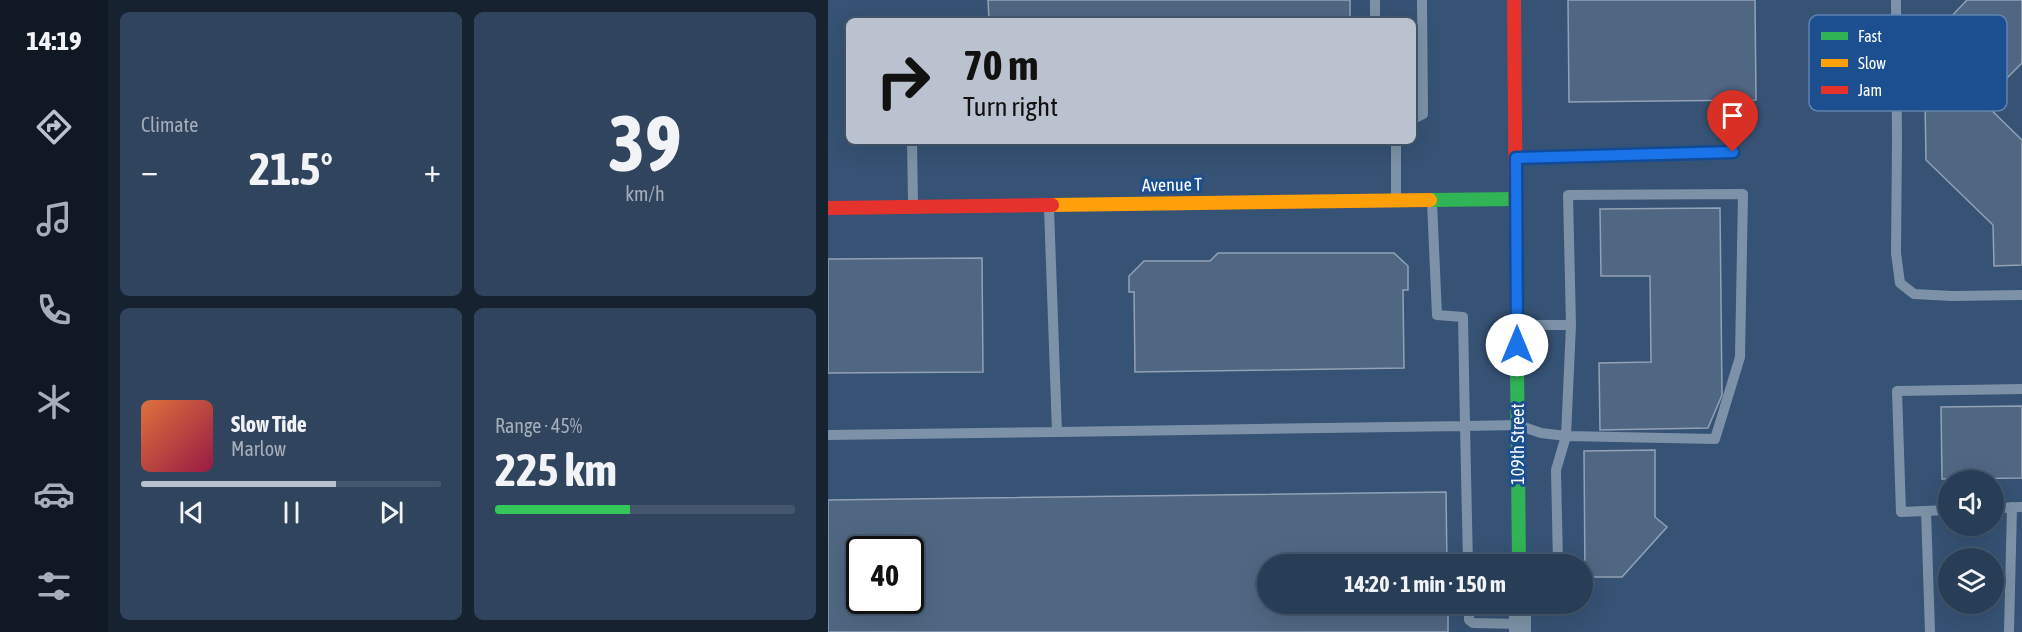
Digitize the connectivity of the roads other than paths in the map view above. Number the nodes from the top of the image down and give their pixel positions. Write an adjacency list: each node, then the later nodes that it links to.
1 (1375, 0): 6 (lane)
2 (1422, 0): 8 (lane)
3 (1514, 0): 12 (street, 109th Street)
4 (1896, 0): 5 (lane)
5 (1896, 15)
6 (1375, 18)
7 (1897, 111): 19 (lane)
8 (1416, 118)
9 (912, 144): 17 (lane)
10 (1396, 144): 14 (lane)
11 (1733, 152): 12 (lane)
12 (1516, 158): 13 (street, 109th Street)
13 (1516, 199): 15 (street, Avenue T); 20 (street, 109th Street)
14 (1396, 200): 15 (street, Avenue T); 16 (street, Avenue T)
15 (1432, 200): 24 (lane)
16 (1049, 205): 17 (street, Avenue T); 25 (lane)
17 (914, 207): 18 (street, Avenue T)
18 (828, 208)
19 (2022, 295)
20 (1517, 325): 21 (lane); 23 (street, 109th Street)
21 (1571, 325): 27 (lane); 27 (lane)
22 (2022, 388): 29 (lane)
23 (1518, 425): 24 (lane); 27 (lane); 32 (street, 109th Street)
24 (1465, 426): 25 (lane); 31 (lane)
25 (1057, 432): 26 (lane)
26 (828, 435)
27 (1566, 436): 33 (lane)
28 (2017, 507): 37 (lane)
29 (1926, 510): 30 (lane); 36 (lane)
30 (1938, 510)
31 (1468, 554)
32 (1519, 554)
33 (1558, 554)
34 (1469, 614): 35 (lane)
35 (1520, 616)
36 (1930, 632)
37 (2009, 632)

